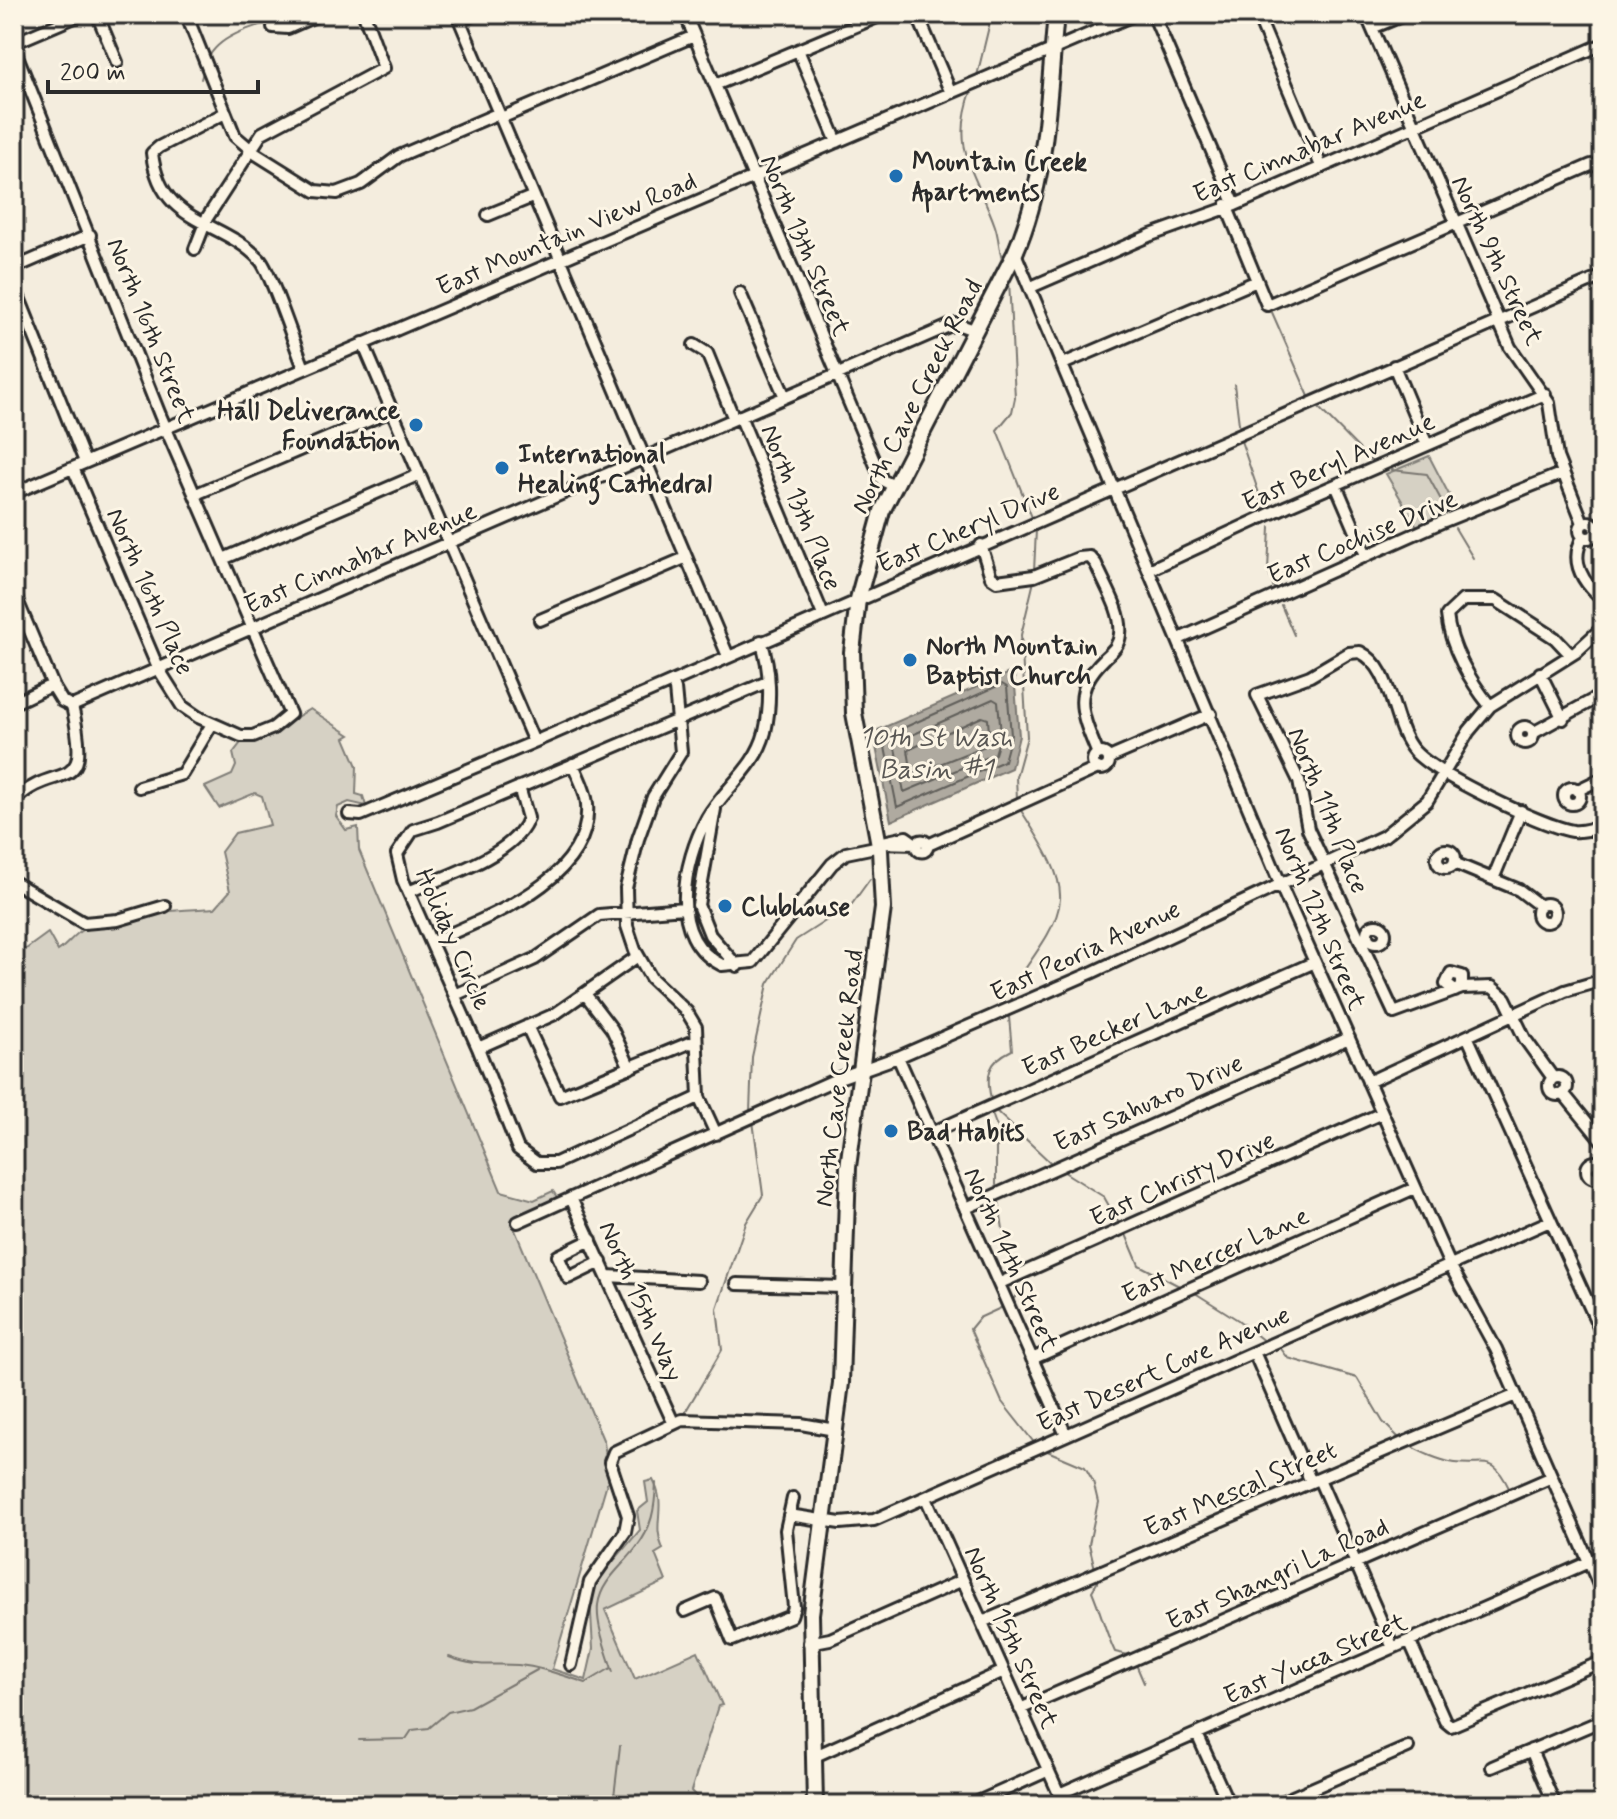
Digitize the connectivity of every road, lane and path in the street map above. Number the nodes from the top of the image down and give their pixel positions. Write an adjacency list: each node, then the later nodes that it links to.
1 (82, 14): 21 (street)
2 (97, 14): 24 (street)
3 (186, 14): 27 (street)
4 (320, 14): 17 (street)
5 (364, 14): 31 (street)
6 (475, 14): 16 (street)
7 (685, 14): 19 (street, North 13th Street)
8 (884, 14): 22 (street)
9 (917, 14): 26 (street)
10 (1056, 14): 23 (main road, North Cave Creek Road)
11 (1136, 14): 23 (street, East Mountain View Road)
12 (1153, 14): 36 (street)
13 (1257, 14): 33 (street)
14 (1366, 14): 18 (street, North 9th Street)
15 (1406, 14): 18 (street)
16 (458, 17): 28 (street)
17 (273, 27)
18 (1372, 28): 29 (street, North 9th Street)
19 (694, 36): 25 (street, North 13th Street); 28 (street)
20 (1603, 44): 29 (street, East Cinnabar Avenue)
21 (14, 46): 40 (street, North 16th Street)
22 (798, 50): 25 (street); 30 (street)
23 (1052, 50): 26 (street, East Mountain View Road); 42 (main road, North Cave Creek Road)
24 (117, 62)
25 (715, 85): 34 (street, North 13th Street)
26 (951, 93): 30 (street, East Mountain View Road)
27 (225, 113): 31 (street); 39 (street)
28 (500, 116): 31 (street); 35 (street)
29 (1414, 126): 33 (street, East Cinnabar Avenue); 38 (street, North 9th Street)
30 (837, 142): 34 (street, East Mountain View Road)
31 (250, 148): 39 (street)
32 (1600, 165): 38 (street)
33 (1321, 166): 36 (street, East Cinnabar Avenue)
34 (753, 178): 43 (street, East Mountain View Road); 57 (street, North 13th Street)
35 (532, 197): 37 (street); 43 (street)
36 (1230, 205): 46 (street); 48 (street, East Cinnabar Avenue)
37 (488, 215)
38 (1456, 223): 46 (street); 50 (street, North 9th Street)
39 (204, 224): 41 (street); 56 (street)
40 (90, 235): 44 (street); 62 (street, North 16th Street)
41 (195, 249)
42 (1013, 256): 48 (street, North 12th Street); 51 (main road, North Cave Creek Road)
43 (559, 260): 52 (street, East Mountain View Road); 64 (street)
44 (14, 268)
45 (1603, 276): 50 (street, East Cheryl Drive)
46 (1257, 281): 54 (street)
47 (14, 285): 65 (street)
48 (1031, 287): 54 (street, North 12th Street)
49 (740, 293): 59 (street, North 13th Place)
50 (1499, 320): 55 (street, East Cheryl Drive); 58 (street, North 9th Street)
51 (974, 330): 57 (street, East Cinnabar Avenue); 70 (main road, North Cave Creek Road)
52 (363, 343): 56 (street, East Mountain View Road); 60 (street)
53 (694, 345): 61 (street, North 13th Place)
54 (1063, 364): 71 (street, North 12th Street)
55 (1394, 366): 63 (street); 71 (street, East Cheryl Drive)
56 (304, 368): 62 (street, East Mountain View Road)
57 (837, 374): 59 (street, East Cinnabar Avenue); 70 (street, North 13th Street)
58 (1545, 394): 63 (street, East Beryl Avenue); 67 (street, North 9th Street)
59 (785, 397): 61 (street, East Cinnabar Avenue)
60 (391, 411): 68 (street); 73 (street)
61 (737, 418): 64 (street, East Cinnabar Avenue); 83 (street, North 13th Place)
62 (166, 427): 65 (street, East Mountain View Road); 73 (street, North 16th Street)
63 (1427, 445): 69 (street, East Beryl Avenue)
64 (643, 458): 74 (street, East Cinnabar Avenue); 77 (street)
65 (85, 462): 66 (street, East Mountain View Road)
66 (73, 468): 72 (street, East Mountain View Road); 91 (street, North 16th Place)
67 (1563, 473): 76 (street, East Cochise Drive); 82 (street, North 9th Street)
68 (418, 475): 74 (street); 78 (street)
69 (1336, 485): 76 (street); 79 (street, East Beryl Avenue)
70 (894, 486): 81 (main road, North Cave Creek Road)
71 (1115, 488): 75 (street, East Cheryl Drive); 79 (street, North 12th Street)
72 (14, 493)
73 (196, 494): 78 (street, North 16th Street)
74 (447, 543): 85 (street, East Cinnabar Avenue); 107 (street)
75 (981, 545): 81 (street, East Cheryl Drive); 108 (street)
76 (1366, 555): 87 (street, East Cochise Drive)
77 (685, 558): 84 (street); 90 (street)
78 (223, 559): 85 (street, North 16th Street)
79 (1149, 570): 87 (street, North 12th Street)
80 (14, 593): 94 (street)
81 (858, 599): 83 (street, East Cheryl Drive); 120 (main road, North Cave Creek Road)
82 (1603, 600)
83 (823, 615): 88 (street, East Cheryl Drive)
84 (540, 620)
85 (253, 627): 91 (street, East Cinnabar Avenue); 101 (street, North 16th Street)
86 (1602, 627): 89 (street, East Peoria Avenue)
87 (1179, 639): 102 (street, North 12th Street)
88 (761, 641): 90 (street, East Cheryl Drive); 93 (street)
89 (1571, 655): 92 (street, East Peoria Avenue); 100 (street)
90 (728, 656): 107 (street, East Cheryl Drive)
91 (158, 668): 99 (street, East Cinnabar Avenue); 105 (street, North 16th Place)
92 (1540, 673): 100 (street, East Peoria Avenue); 104 (street)
93 (767, 682): 103 (street, Holiday Circle); 116 (street)
94 (52, 685): 98 (street); 99 (street)
95 (1603, 685): 97 (street)
96 (675, 689): 103 (street)
97 (1603, 696): 104 (street)
98 (14, 703)
99 (67, 703): 115 (street)
100 (1490, 706): 110 (street, East Peoria Avenue)
101 (290, 714): 105 (street, North 16th Place)
102 (1211, 714): 108 (street); 126 (street, North 12th Street)
103 (679, 718): 109 (street, Holiday Circle); 131 (street)
104 (1563, 719): 106 (street)
105 (212, 724): 112 (street)
106 (1533, 733)
107 (534, 742): 118 (street, East Cheryl Drive)
108 (1104, 756): 120 (street)
109 (573, 764): 113 (street, Holiday Circle); 132 (street)
110 (1445, 772): 117 (street); 123 (street, East Peoria Avenue); 123 (street, North 11th Place)
111 (1603, 778): 114 (street)
112 (139, 787)
113 (519, 787): 127 (street); 127 (street, Holiday Circle)
114 (1578, 790)
115 (14, 801)
116 (715, 807): 130 (street); 135 (street)
117 (1521, 811): 119 (street); 124 (street)
118 (349, 814)
119 (1600, 826): 121 (street)
120 (880, 845): 135 (street); 147 (main road, North Cave Creek Road)
121 (1603, 845)
122 (1454, 863): 124 (street)
123 (1323, 864): 126 (street, East Peoria Avenue); 139 (street, North 11th Place)
124 (1493, 879): 129 (street)
125 (14, 882): 128 (street)
126 (1280, 884): 134 (street, North 12th Street); 145 (street, East Peoria Avenue)
127 (410, 891): 132 (street, Holiday Circle)
128 (165, 906)
129 (1540, 906)
130 (684, 908): 131 (street); 135 (street)
131 (626, 911): 133 (street); 137 (street)
132 (432, 942): 137 (street, Holiday Circle)
133 (638, 956): 138 (street); 143 (street)
134 (1315, 962): 141 (street, North 12th Street); 151 (street, East Becker Lane)
135 (737, 966)
136 (1603, 980): 139 (street)
137 (455, 995): 144 (street, Holiday Circle)
138 (586, 995): 140 (street); 146 (street)
139 (1514, 1017): 142 (street); 153 (street)
140 (527, 1026): 144 (street); 146 (street)
141 (1349, 1038): 148 (street, North 12th Street); 156 (street, East Sahuaro Drive)
142 (1468, 1038): 148 (street); 157 (street)
143 (695, 1044): 146 (street); 149 (street)
144 (478, 1048): 149 (street, Holiday Circle)
145 (898, 1057): 147 (street, East Peoria Avenue); 151 (street, North 14th Street)
146 (630, 1068)
147 (861, 1069): 152 (street, East Peoria Avenue); 166 (main road, North Cave Creek Road)
148 (1368, 1082): 150 (street, North 12th Street)
149 (699, 1097): 152 (street)
150 (1382, 1113): 154 (street, North 12th Street); 164 (street, East Christy Drive)
151 (931, 1133): 156 (street, North 14th Street)
152 (716, 1134): 155 (street, East Peoria Avenue)
153 (1603, 1142)
154 (1415, 1188): 161 (street, North 12th Street); 169 (street, East Mercer Lane)
155 (571, 1198): 158 (street, East Peoria Avenue); 159 (street, North 15th Way)
156 (966, 1208): 164 (street, North 14th Street)
157 (1550, 1221): 161 (street, East Desert Cove Avenue); 167 (street)
158 (518, 1222)
159 (591, 1240): 160 (street, North 15th Way); 160 (street)
160 (601, 1262): 162 (street, North 15th Way)
161 (1450, 1265): 168 (street, East Desert Cove Avenue); 170 (street, North 12th Street)
162 (607, 1276): 163 (street); 171 (street, North 15th Way)
163 (699, 1281)
164 (1000, 1283): 169 (street, North 14th Street)
165 (737, 1284): 166 (street)
166 (843, 1287): 172 (main road, North Cave Creek Road)
167 (1603, 1336)
168 (1254, 1352): 173 (street, East Desert Cove Avenue); 175 (street)
169 (1032, 1359): 173 (street, North 14th Street)
170 (1516, 1395): 174 (street, North 12th Street); 175 (street, East Mescal Street)
171 (673, 1422): 172 (street); 190 (street)
172 (835, 1430): 179 (main road, North Cave Creek Road)
173 (1066, 1435): 177 (street, East Desert Cove Avenue)
174 (1552, 1477): 180 (street, North 12th Street); 181 (street, East Shangri La Road)
175 (1315, 1480): 181 (street); 185 (street, East Mescal Street)
176 (793, 1498): 178 (street)
177 (926, 1498): 179 (street, East Desert Cove Avenue); 182 (street, North 15th Street)
178 (789, 1515): 179 (street, East Desert Cove Avenue); 184 (street)
179 (824, 1520): 187 (main road, North Cave Creek Road)
180 (1589, 1562): 183 (street, North 12th Street); 186 (street, East Yucca Street)
181 (1356, 1563): 188 (street); 192 (street, East Shangri La Road)
182 (963, 1580): 185 (street, North 15th Street); 187 (street)
183 (1603, 1594)
184 (685, 1611)
185 (982, 1622): 191 (street, North 15th Street)
186 (1410, 1642): 188 (street, East Yucca Street); 189 (street)
187 (809, 1643): 197 (main road, North Cave Creek Road)
188 (1393, 1648): 194 (street, East Yucca Street)
189 (1603, 1661)
190 (571, 1665)
191 (1004, 1671): 192 (street, North 15th Street); 197 (street)
192 (1020, 1709): 199 (street, North 15th Street)
193 (1603, 1720): 196 (street)
194 (1197, 1734): 200 (street, East Yucca Street); 203 (street)
195 (1408, 1747): 204 (street)
196 (1531, 1750): 198 (street); 205 (street)
197 (813, 1757): 201 (main road, North Cave Creek Road)
198 (1492, 1767)
199 (1047, 1771): 200 (street, North 15th Street); 202 (street)
200 (1059, 1794)
201 (815, 1805)
202 (971, 1805)
203 (1229, 1805)
204 (1274, 1805)
205 (1555, 1805)

